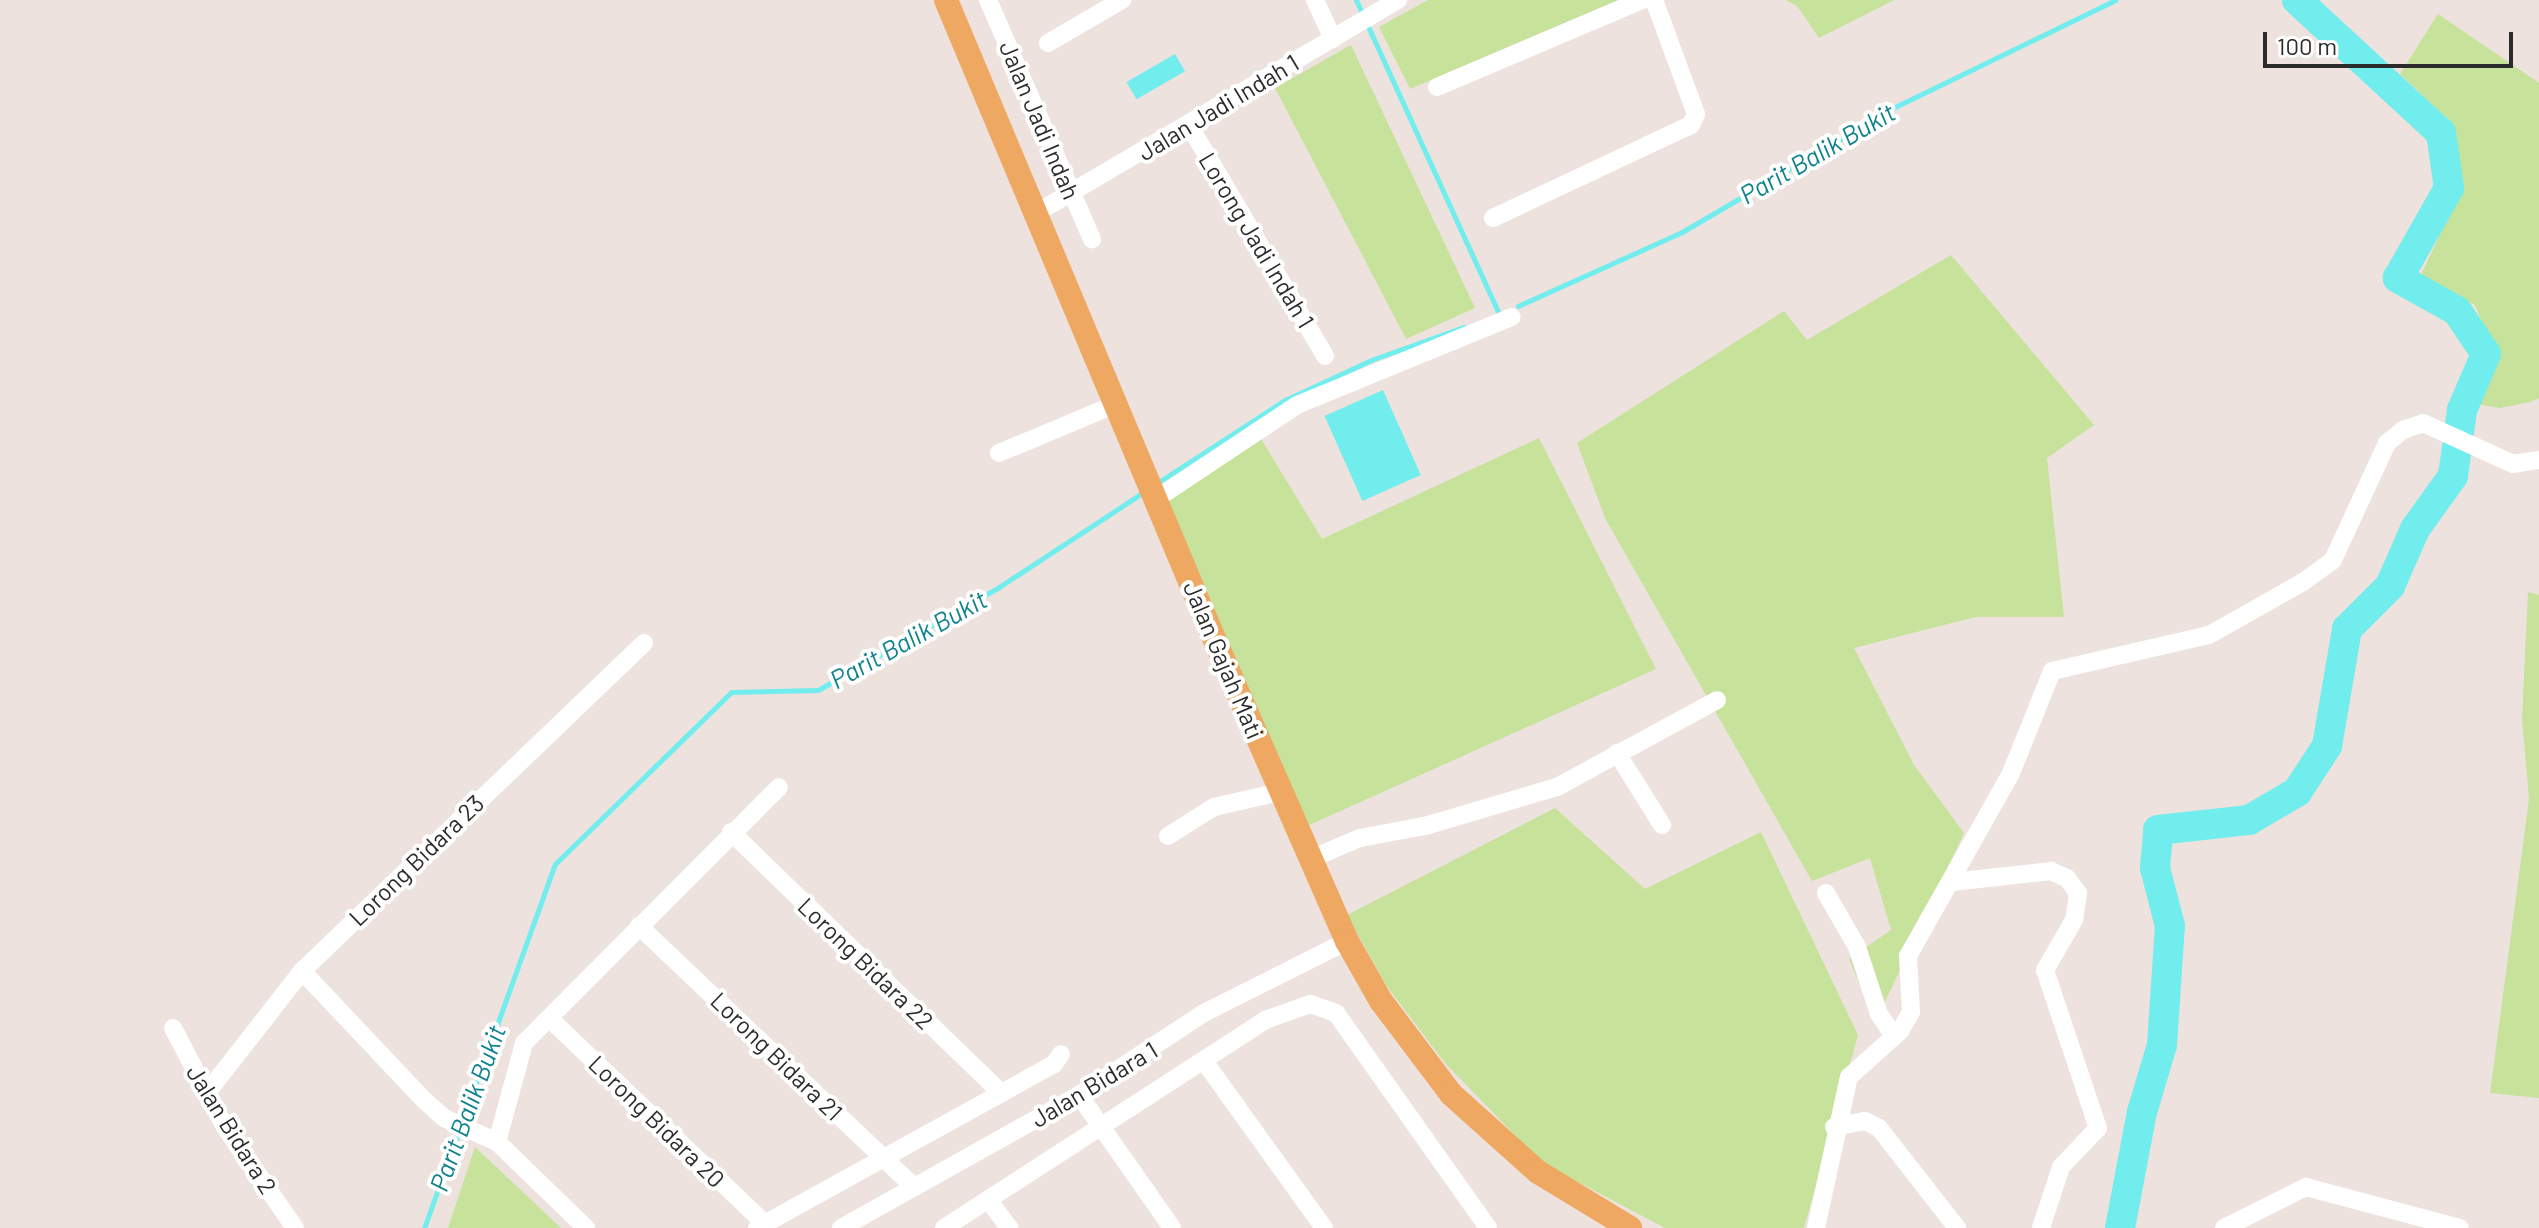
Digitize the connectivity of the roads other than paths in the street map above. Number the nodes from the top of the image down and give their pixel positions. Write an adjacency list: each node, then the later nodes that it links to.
1 (946, 0): 13 (main road, Jalan Gajah Mati)
2 (988, 0): 12 (street, Jalan Jadi Indah)
3 (1122, 0): 9 (street)
4 (1315, 0): 8 (street)
5 (1398, 0): 8 (street, Jalan Jadi Indah 1)
6 (1642, 0): 10 (street)
7 (1654, 0): 14 (street)
8 (1333, 39): 11 (street, Jalan Jadi Indah 1)
9 (1048, 43)
10 (1437, 87)
11 (1189, 125): 12 (street, Jalan Jadi Indah 1); 17 (street, Lorong Jadi Indah 1)
12 (1072, 192): 13 (street, Jalan Jadi Indah 1); 15 (street, Jalan Jadi Indah)
13 (1038, 212): 18 (main road, Jalan Gajah Mati)
14 (1493, 218)
15 (1092, 239)
16 (1512, 317): 21 (street)
17 (1325, 356)
18 (1116, 404): 19 (street); 21 (main road, Jalan Gajah Mati)
19 (999, 453)
20 (2539, 460): 31 (street)
21 (1152, 490): 26 (main road, Jalan Gajah Mati)
22 (644, 643): 35 (street, Lorong Bidara 23)
23 (1717, 700): 24 (street)
24 (1617, 753): 27 (street); 30 (street)
25 (779, 787): 28 (street)
26 (1280, 792): 29 (street); 30 (main road, Jalan Gajah Mati)
27 (1662, 825)
28 (731, 832): 33 (street); 41 (street, Lorong Bidara 22)
29 (1168, 836)
30 (1310, 859): 34 (main road, Jalan Gajah Mati)
31 (1952, 882): 38 (street); 63 (street)
32 (1826, 893): 38 (street)
33 (639, 926): 36 (street); 47 (street, Lorong Bidara 21)
34 (1347, 941): 43 (street, Jalan Bidara 1); 60 (main road, Jalan Gajah Mati)
35 (302, 971): 42 (street, Lorong Bidara 23); 46 (street)
36 (549, 1018): 46 (street); 50 (street, Lorong Bidara 20)
37 (173, 1028): 42 (street, Jalan Bidara 2)
38 (1894, 1036): 44 (street)
39 (1061, 1054): 41 (street)
40 (1204, 1061): 45 (street); 58 (street); 59 (street)
41 (1001, 1093): 47 (street)
42 (206, 1094): 52 (street, Jalan Bidara 2)
43 (1079, 1095): 45 (street); 48 (street, Jalan Bidara 1)
44 (1834, 1127): 61 (street); 62 (street)
45 (1102, 1129): 49 (street); 57 (street)
46 (497, 1142): 53 (street)
47 (883, 1158): 48 (street, Lorong Bidara 21); 50 (street)
48 (914, 1187): 54 (street, Jalan Bidara 1)
49 (989, 1201): 55 (street); 56 (street)
50 (761, 1226)
51 (2236, 1226): 64 (street)
52 (295, 1228)
53 (586, 1228)
54 (841, 1228)
55 (944, 1228)
56 (1009, 1228)
57 (1172, 1228)
58 (1324, 1228)
59 (1488, 1228)
60 (1630, 1228)
61 (1816, 1228)
62 (1957, 1228)
63 (2041, 1228)
64 (2460, 1228)

